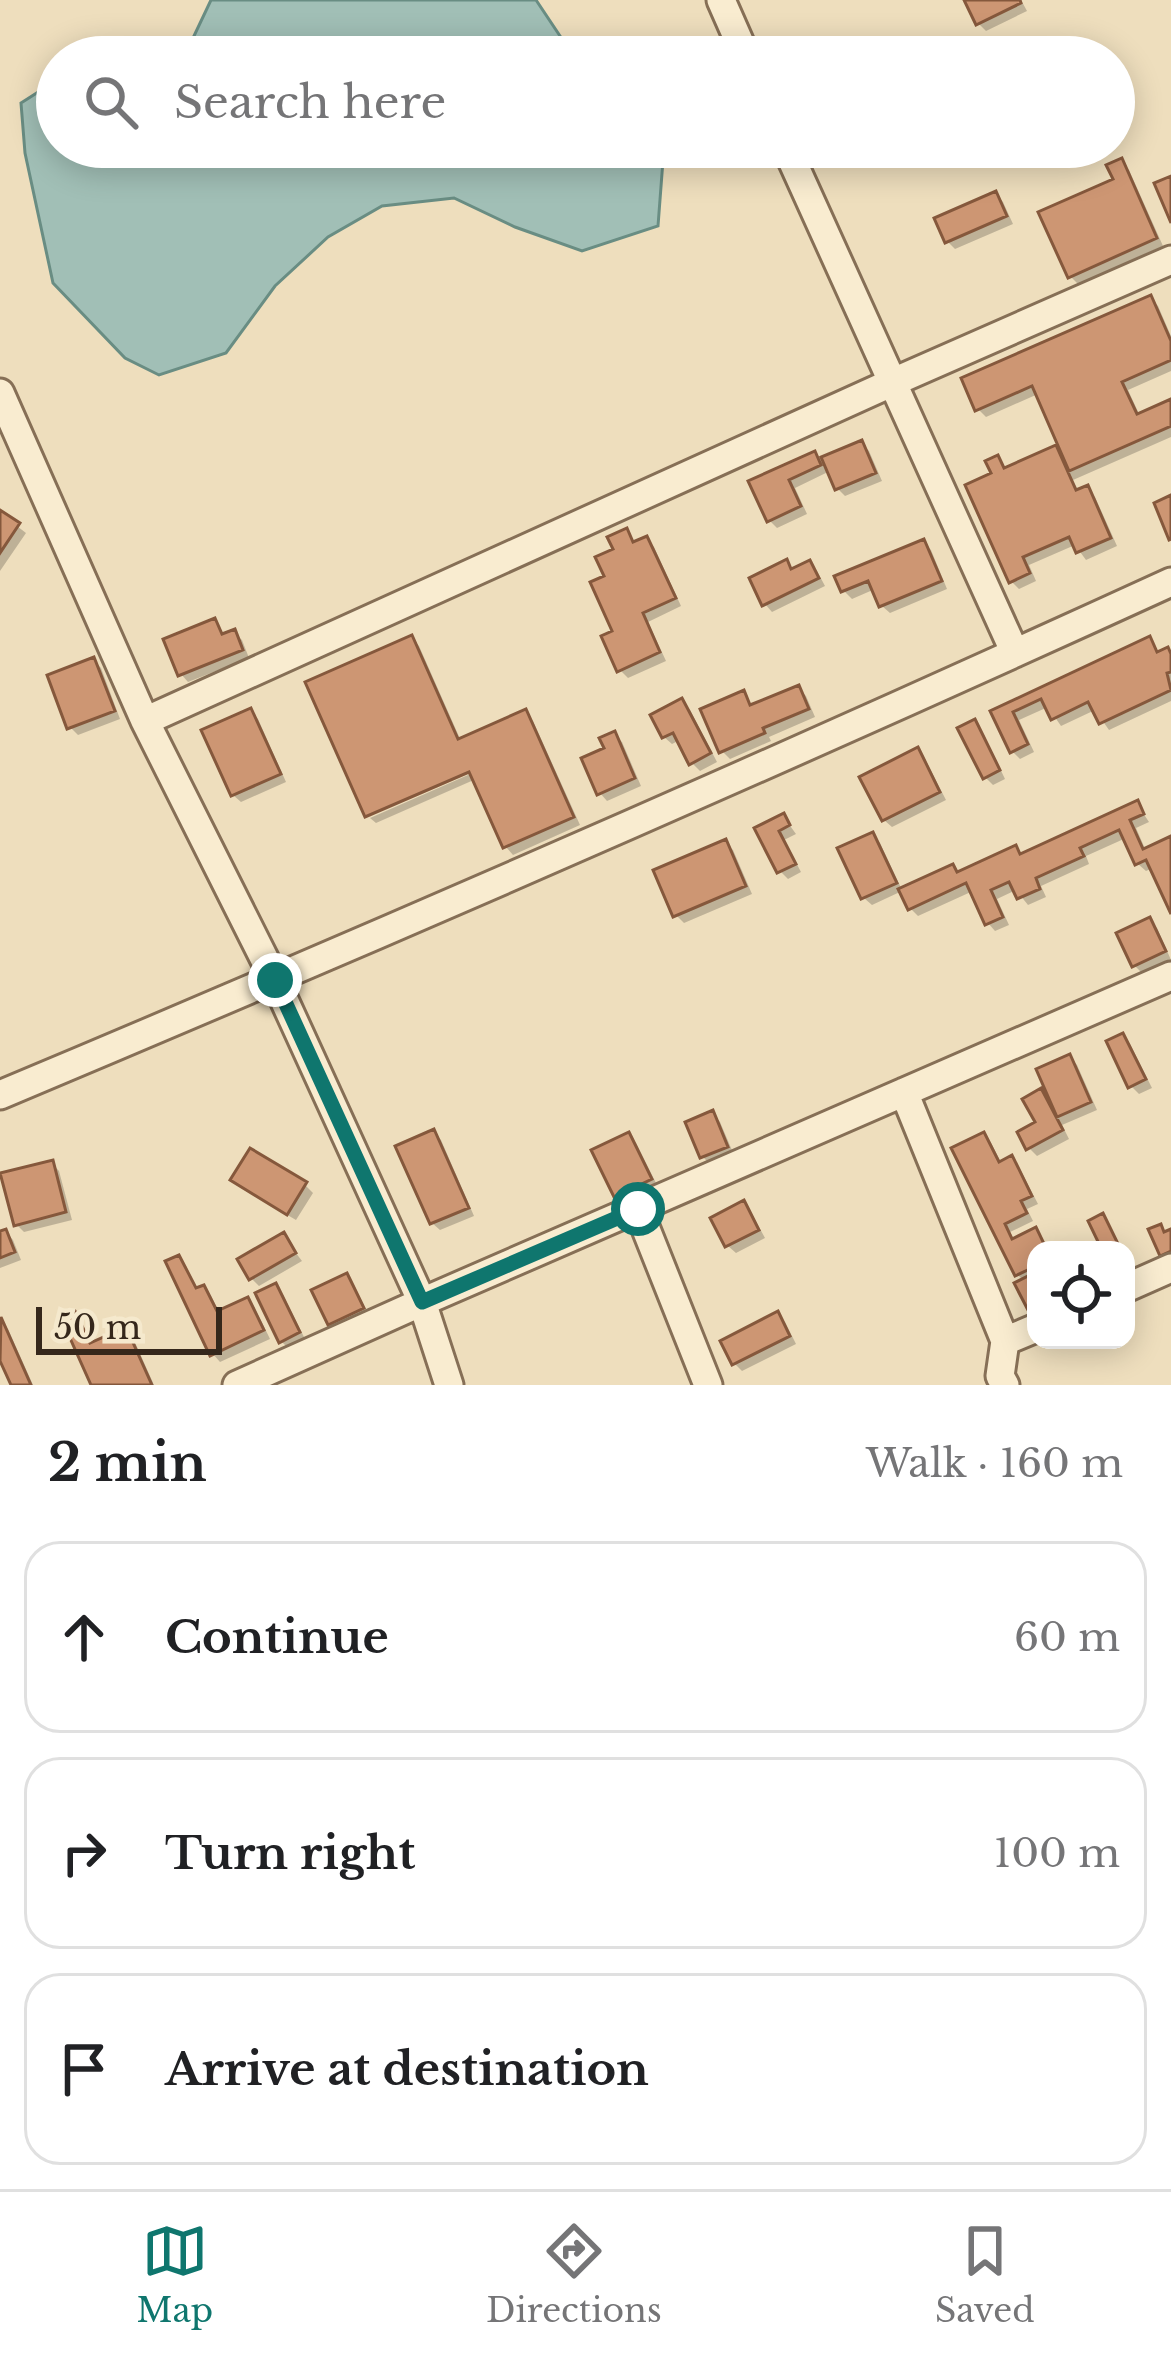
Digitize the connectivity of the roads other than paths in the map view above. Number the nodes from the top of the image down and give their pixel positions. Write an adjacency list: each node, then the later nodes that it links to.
1 (721, 0): 2 (street)
2 (737, 36)
3 (795, 168): 5 (street)
4 (1171, 260): 5 (street)
5 (890, 383): 8 (street); 9 (street)
6 (0, 394): 9 (street)
7 (1171, 582): 8 (street)
8 (1015, 653): 11 (street)
9 (145, 721): 11 (street)
10 (1171, 976): 12 (street)
11 (275, 980): 13 (street); 17 (street)
12 (904, 1093): 14 (street); 19 (street)
13 (0, 1095)
14 (638, 1209): 17 (street); 22 (street)
15 (1171, 1268): 16 (street)
16 (1135, 1284)
17 (422, 1302): 20 (street); 21 (street)
18 (1027, 1332): 19 (street)
19 (1005, 1342): 23 (street)
20 (237, 1385)
21 (449, 1385)
22 (708, 1385)
23 (1005, 1385)

